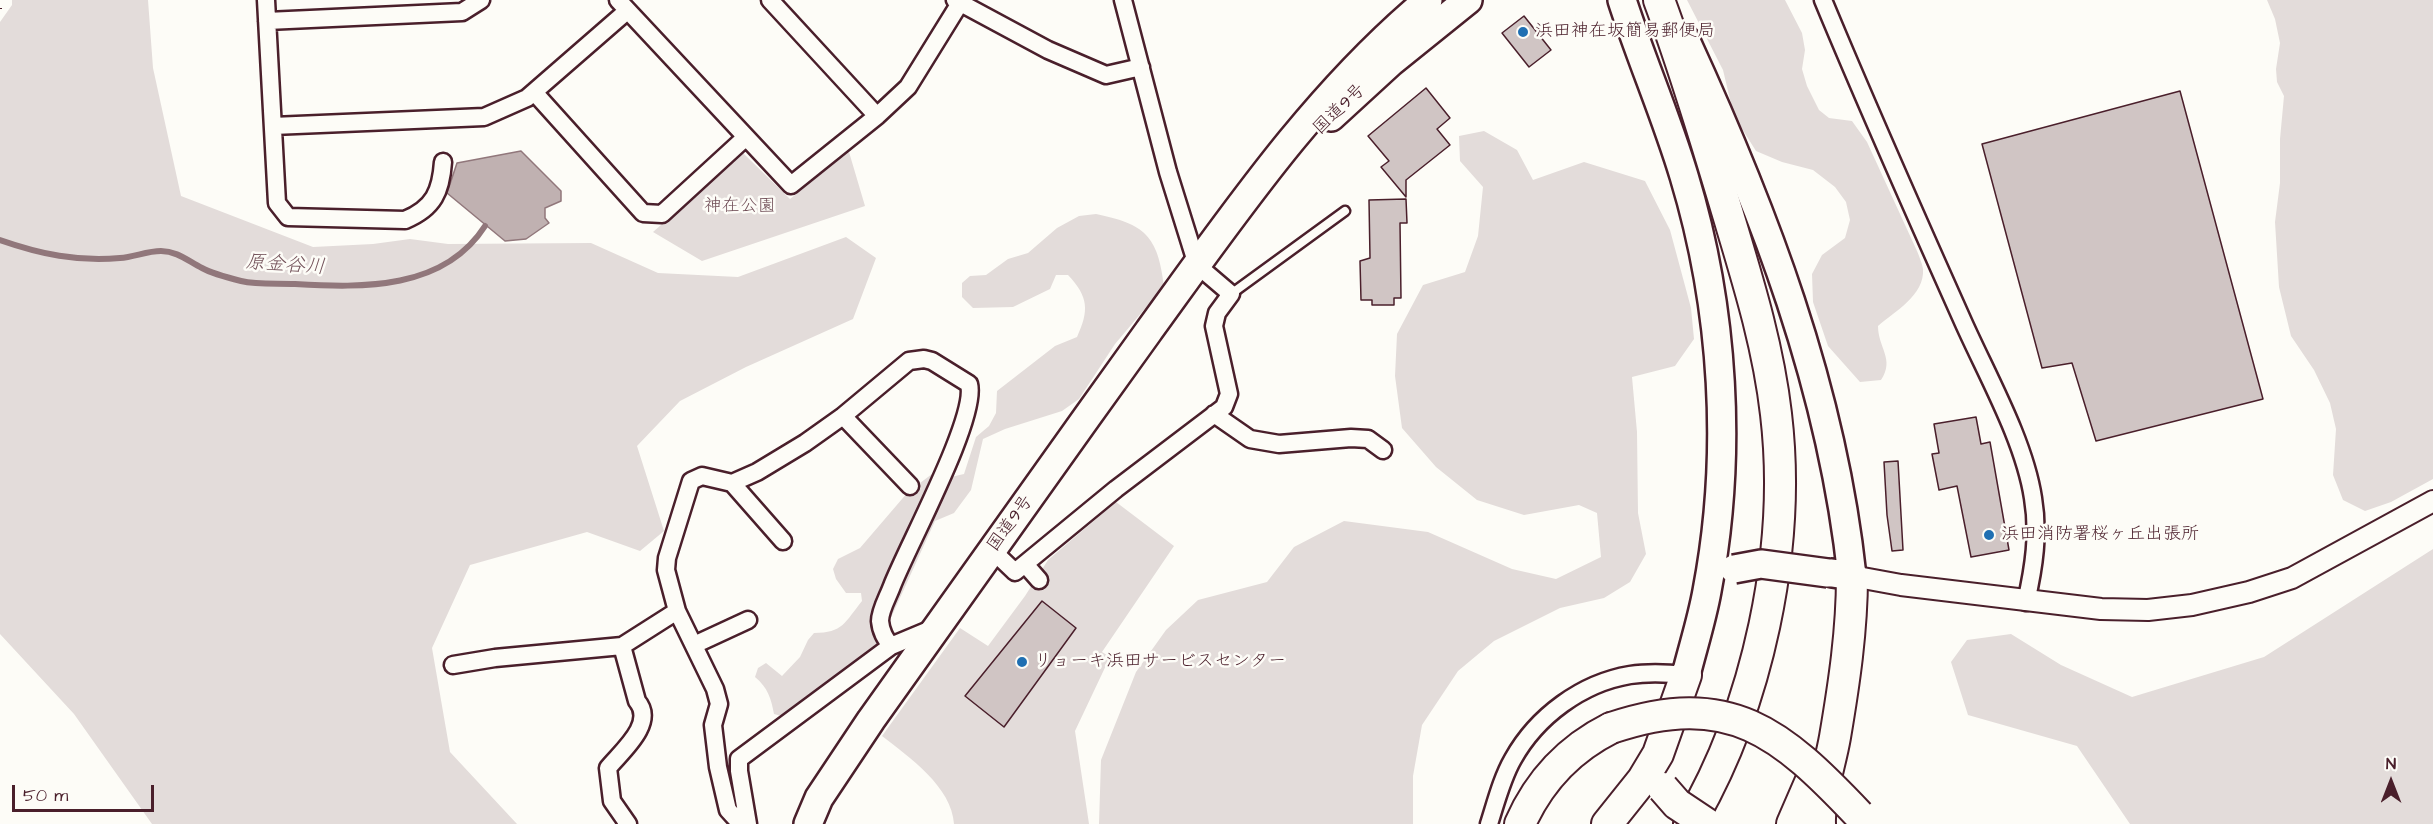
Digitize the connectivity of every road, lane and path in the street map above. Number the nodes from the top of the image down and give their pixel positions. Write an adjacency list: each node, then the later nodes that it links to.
1 (266, 0): 14 (street)
2 (481, 0): 14 (street)
3 (770, 0): 17 (street)
4 (1123, 0): 15 (street)
5 (1428, 0): 22 (highway, 国道9号)
6 (1468, 0): 22 (highway, 国道9号)
7 (1620, 0): 37 (highway)
8 (1640, 0): 24 (highway)
9 (1659, 0): 24 (highway)
10 (1665, 0): 35 (highway)
11 (1823, 0): 38 (street)
12 (957, 2): 15 (street); 17 (street)
13 (622, 5): 16 (street); 19 (street)
14 (267, 21): 18 (street)
15 (1141, 67): 23 (street)
16 (534, 92): 18 (street); 19 (street)
17 (878, 116): 19 (street)
18 (273, 126): 20 (street)
19 (746, 137)
20 (443, 162)
21 (1345, 211): 25 (lane)
22 (1223, 231): 23 (highway, 国道9号)
23 (1197, 265): 25 (street); 33 (highway, 国道9号)
24 (1746, 273): 56 (highway)
25 (1231, 294): 26 (street)
26 (1214, 414): 28 (street); 34 (street)
27 (843, 416): 29 (street); 30 (street); 44 (street)
28 (1383, 450)
29 (732, 483): 32 (street); 39 (street)
30 (910, 486)
31 (2433, 501): 38 (street)
32 (783, 542)
33 (992, 550): 34 (street); 41 (highway, 国道9号)
34 (1025, 564): 36 (street)
35 (1840, 574): 37 (highway, bridge); 38 (street); 46 (highway)
36 (1039, 580)
37 (1707, 591): 47 (highway)
38 (2026, 602)
39 (677, 611): 42 (street); 43 (street)
40 (748, 620): 42 (street)
41 (938, 626): 44 (street); 52 (highway, 国道9号)
42 (694, 645): 50 (street)
43 (622, 646): 45 (street); 51 (street)
44 (891, 646): 50 (street)
45 (453, 665)
46 (1846, 668): 58 (highway); 59 (highway)
47 (1686, 675): 48 (highway); 53 (street)
48 (1658, 754): 55 (highway); 57 (highway, bridge)
49 (1863, 820): 54 (highway, bridge)
50 (748, 822)
51 (628, 824)
52 (808, 824)
53 (1489, 824)
54 (1520, 824)
55 (1606, 824)
56 (1689, 824)
57 (1707, 824)
58 (1792, 824)
59 (1820, 824)

